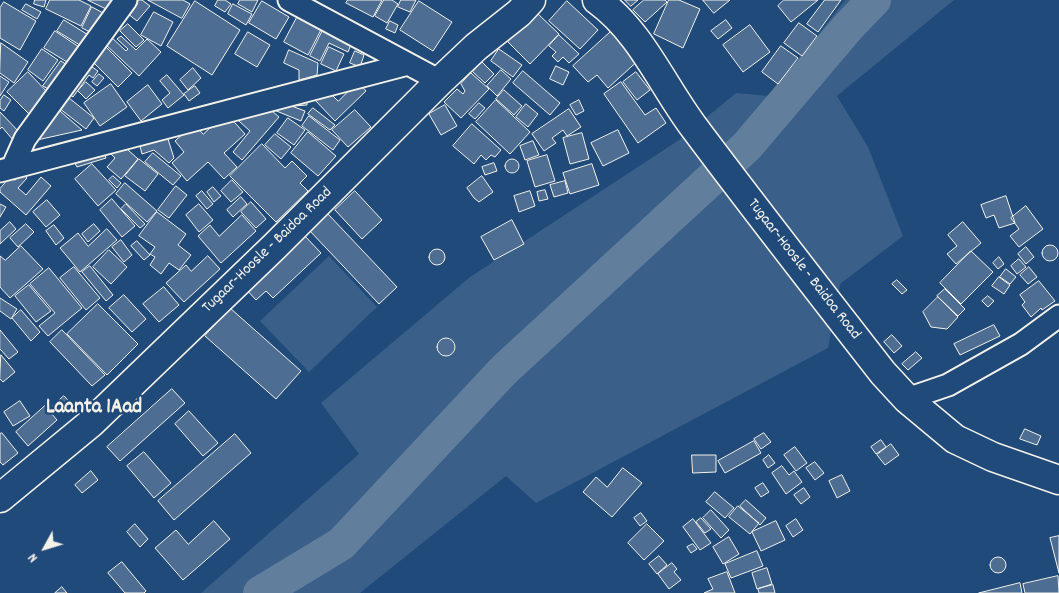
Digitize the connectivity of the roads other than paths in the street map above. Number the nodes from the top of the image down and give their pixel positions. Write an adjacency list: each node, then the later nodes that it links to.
1 (126, 0): 7 (street)
2 (289, 0): 5 (street)
3 (531, 0): 6 (main road, Tugaar-Hoosle - Baidoa Road)
4 (597, 0): 9 (main road, Tugaar-Hoosle - Baidoa Road)
5 (408, 64): 6 (street); 7 (street)
6 (440, 80): 11 (main road, Tugaar-Hoosle - Baidoa Road)
7 (6, 170)
8 (1059, 316): 9 (street)
9 (907, 399): 10 (main road, Tugaar-Hoosle - Baidoa Road)
10 (1059, 480)
11 (0, 498)

